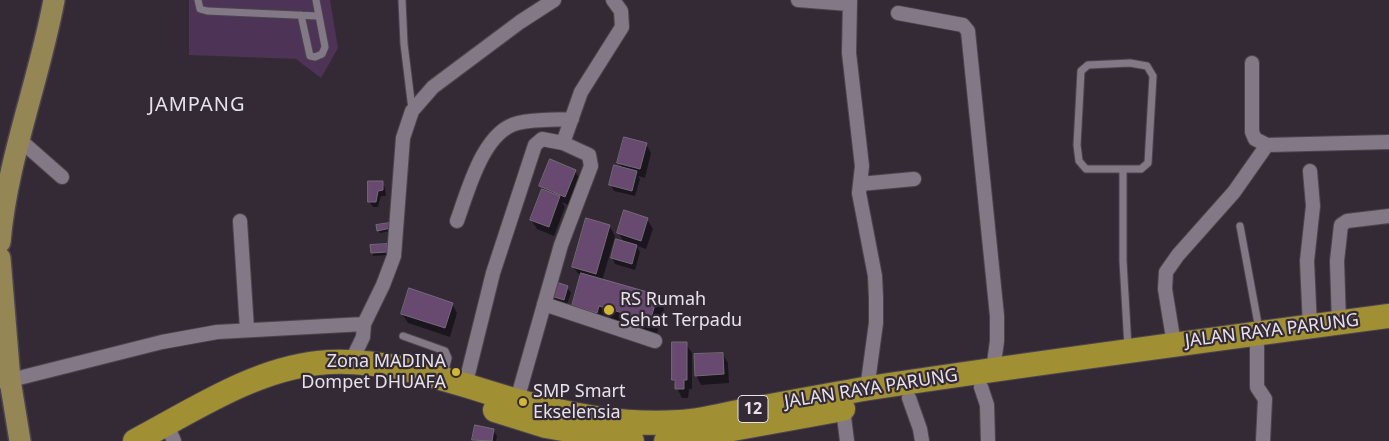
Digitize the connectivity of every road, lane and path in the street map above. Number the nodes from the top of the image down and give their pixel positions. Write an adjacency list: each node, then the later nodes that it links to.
1 (54, 0): 16 (main road)
2 (198, 0): 11 (lane)
3 (316, 0): 12 (lane)
4 (402, 0): 14 (lane)
5 (554, 0): 14 (street)
6 (613, 0): 15 (street)
7 (798, 0): 8 (street)
8 (805, 0): 9 (street)
9 (850, 2): 24 (street)
10 (898, 13): 46 (street)
11 (301, 15): 12 (lane); 12 (lane)
12 (318, 16)
13 (1252, 63): 19 (street)
14 (412, 110): 38 (street)
15 (572, 119): 18 (street); 28 (street)
16 (20, 140): 22 (street); 25 (main road)
17 (1389, 142): 19 (street)
18 (563, 143): 33 (street); 49 (street)
19 (1267, 145): 39 (street)
20 (1123, 170): 20 (lane); 43 (lane)
21 (1310, 171): 34 (street)
22 (62, 177)
23 (914, 179): 24 (street)
24 (860, 184): 45 (street)
25 (4, 186): 30 (main road)
26 (1389, 216): 34 (street)
27 (240, 221): 37 (street)
28 (457, 221)
29 (1240, 226): 40 (lane)
30 (0, 242)
31 (0, 258): 32 (main road)
32 (0, 287): 48 (main road)
33 (544, 304): 42 (street); 51 (street)
34 (1324, 314): 35 (highway, JALAN RAYA PARUNG / 12); 36 (highway, JALAN RAYA PARUNG / 12); 40 (highway, JALAN RAYA PARUNG / 12)
35 (1389, 316)
36 (1389, 327)
37 (247, 329): 38 (street); 48 (street)
38 (363, 330): 44 (street)
39 (1171, 331): 40 (highway, JALAN RAYA PARUNG / 12); 43 (highway, JALAN RAYA PARUNG / 12)
40 (1258, 331): 46 (highway, JALAN RAYA PARUNG / 12); 61 (street)
41 (403, 336): 47 (lane)
42 (655, 341)
43 (1127, 343): 46 (highway, JALAN RAYA PARUNG / 12)
44 (351, 362): 47 (highway, JALAN RAYA PARUNG / 12); 55 (highway, JALAN RAYA PARUNG / 12)
45 (869, 374): 46 (highway, JALAN RAYA PARUNG / 12); 51 (highway, JALAN RAYA PARUNG / 12)
46 (987, 378): 50 (highway, JALAN RAYA PARUNG / 12); 60 (street)
47 (442, 379): 49 (highway, JALAN RAYA PARUNG / 12)
48 (7, 383): 54 (main road)
49 (465, 386): 51 (highway, JALAN RAYA PARUNG / 12)
50 (909, 398): 52 (highway, JALAN RAYA PARUNG / 12); 59 (street)
51 (514, 408): 53 (highway, JALAN RAYA PARUNG / 12); 56 (highway, JALAN RAYA PARUNG / 12)
52 (842, 409): 57 (highway, JALAN RAYA PARUNG / 12); 58 (street)
53 (168, 439)
54 (20, 441)
55 (135, 441)
56 (632, 441)
57 (666, 441)
58 (847, 441)
59 (922, 441)
60 (988, 441)
61 (1263, 441)

